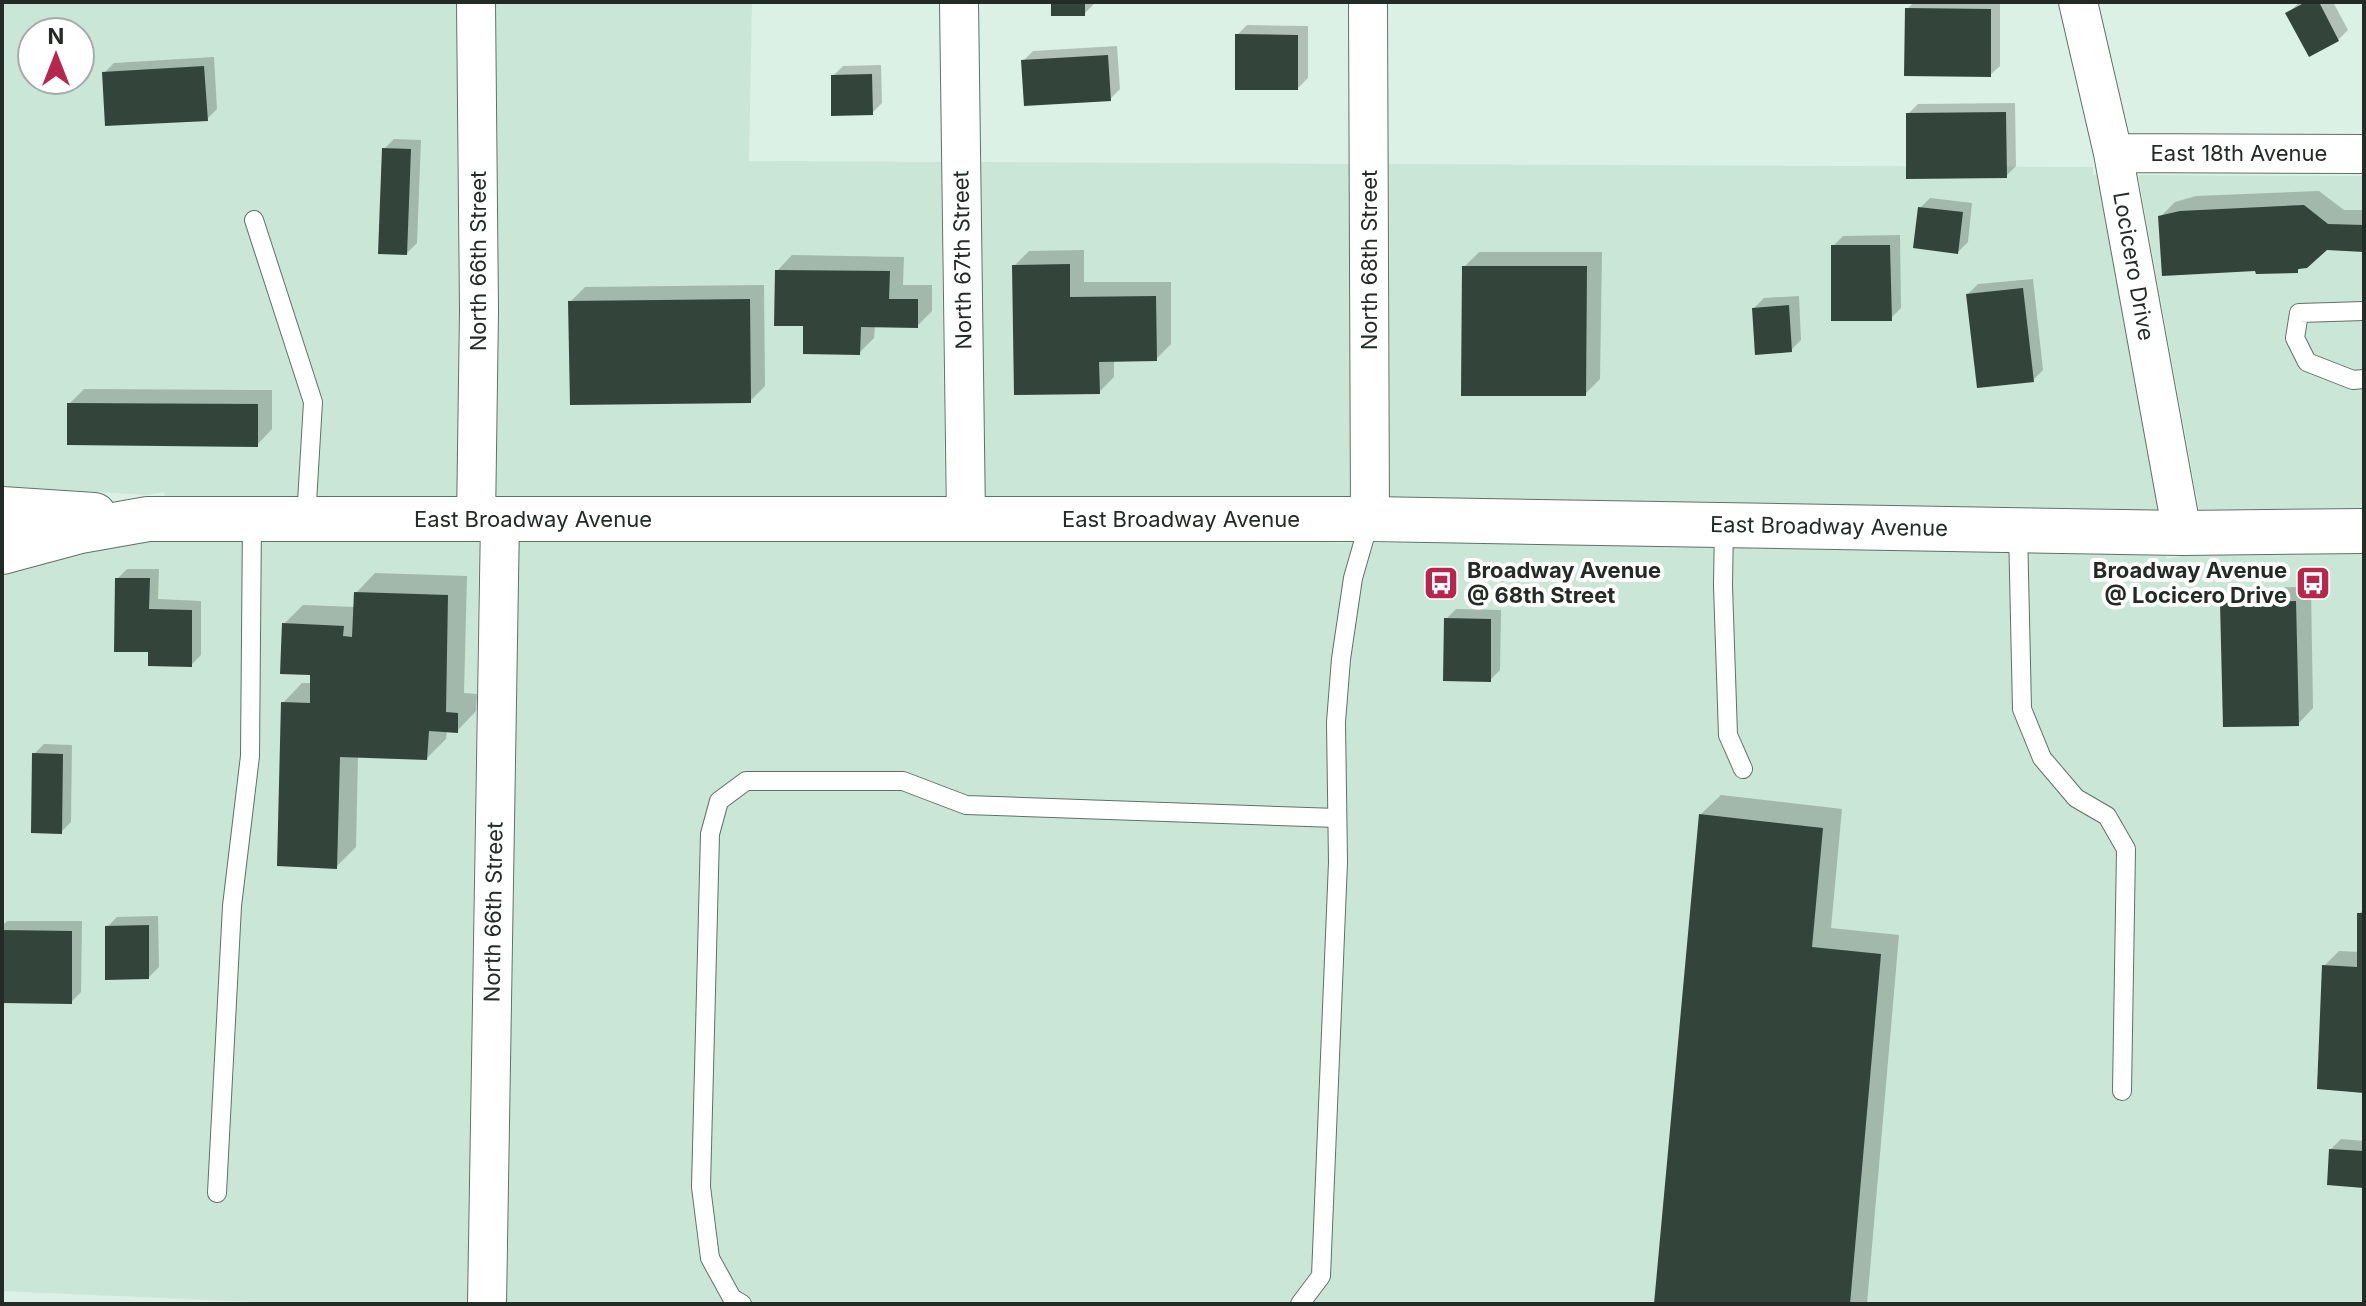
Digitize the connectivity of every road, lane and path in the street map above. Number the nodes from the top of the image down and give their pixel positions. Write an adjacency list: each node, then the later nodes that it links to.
1 (476, 2): 16 (street, North 66th Street)
2 (959, 2): 14 (street, North 67th Street)
3 (1368, 2): 15 (street, North 68th Street)
4 (2078, 2): 5 (street, Locicero Drive)
5 (2113, 153): 6 (street, East 18th Avenue); 20 (street, Locicero Drive)
6 (2364, 154)
7 (254, 220): 13 (lane)
8 (2364, 311): 9 (lane)
9 (2364, 379)
10 (2, 509): 11 (main road)
11 (148, 519): 12 (main road, East Broadway Avenue); 21 (main road, East Broadway Avenue)
12 (252, 519): 13 (main road, East Broadway Avenue); 25 (lane)
13 (306, 519): 16 (main road, East Broadway Avenue)
14 (966, 519): 15 (main road, East Broadway Avenue); 16 (main road, East Broadway Avenue)
15 (1370, 519): 17 (main road, East Broadway Avenue); 23 (lane)
16 (488, 520): 26 (street, North 66th Street)
17 (1724, 524): 18 (main road, East Broadway Avenue); 22 (lane)
18 (2018, 529): 20 (main road, East Broadway Avenue); 24 (lane)
19 (2364, 531): 20 (main road, East Broadway Avenue)
20 (2182, 533)
21 (2, 552)
22 (1743, 769)
23 (1337, 818): 27 (lane); 28 (lane)
24 (2122, 1091)
25 (217, 1193)
26 (487, 1304)
27 (742, 1304)
28 (1300, 1304)

